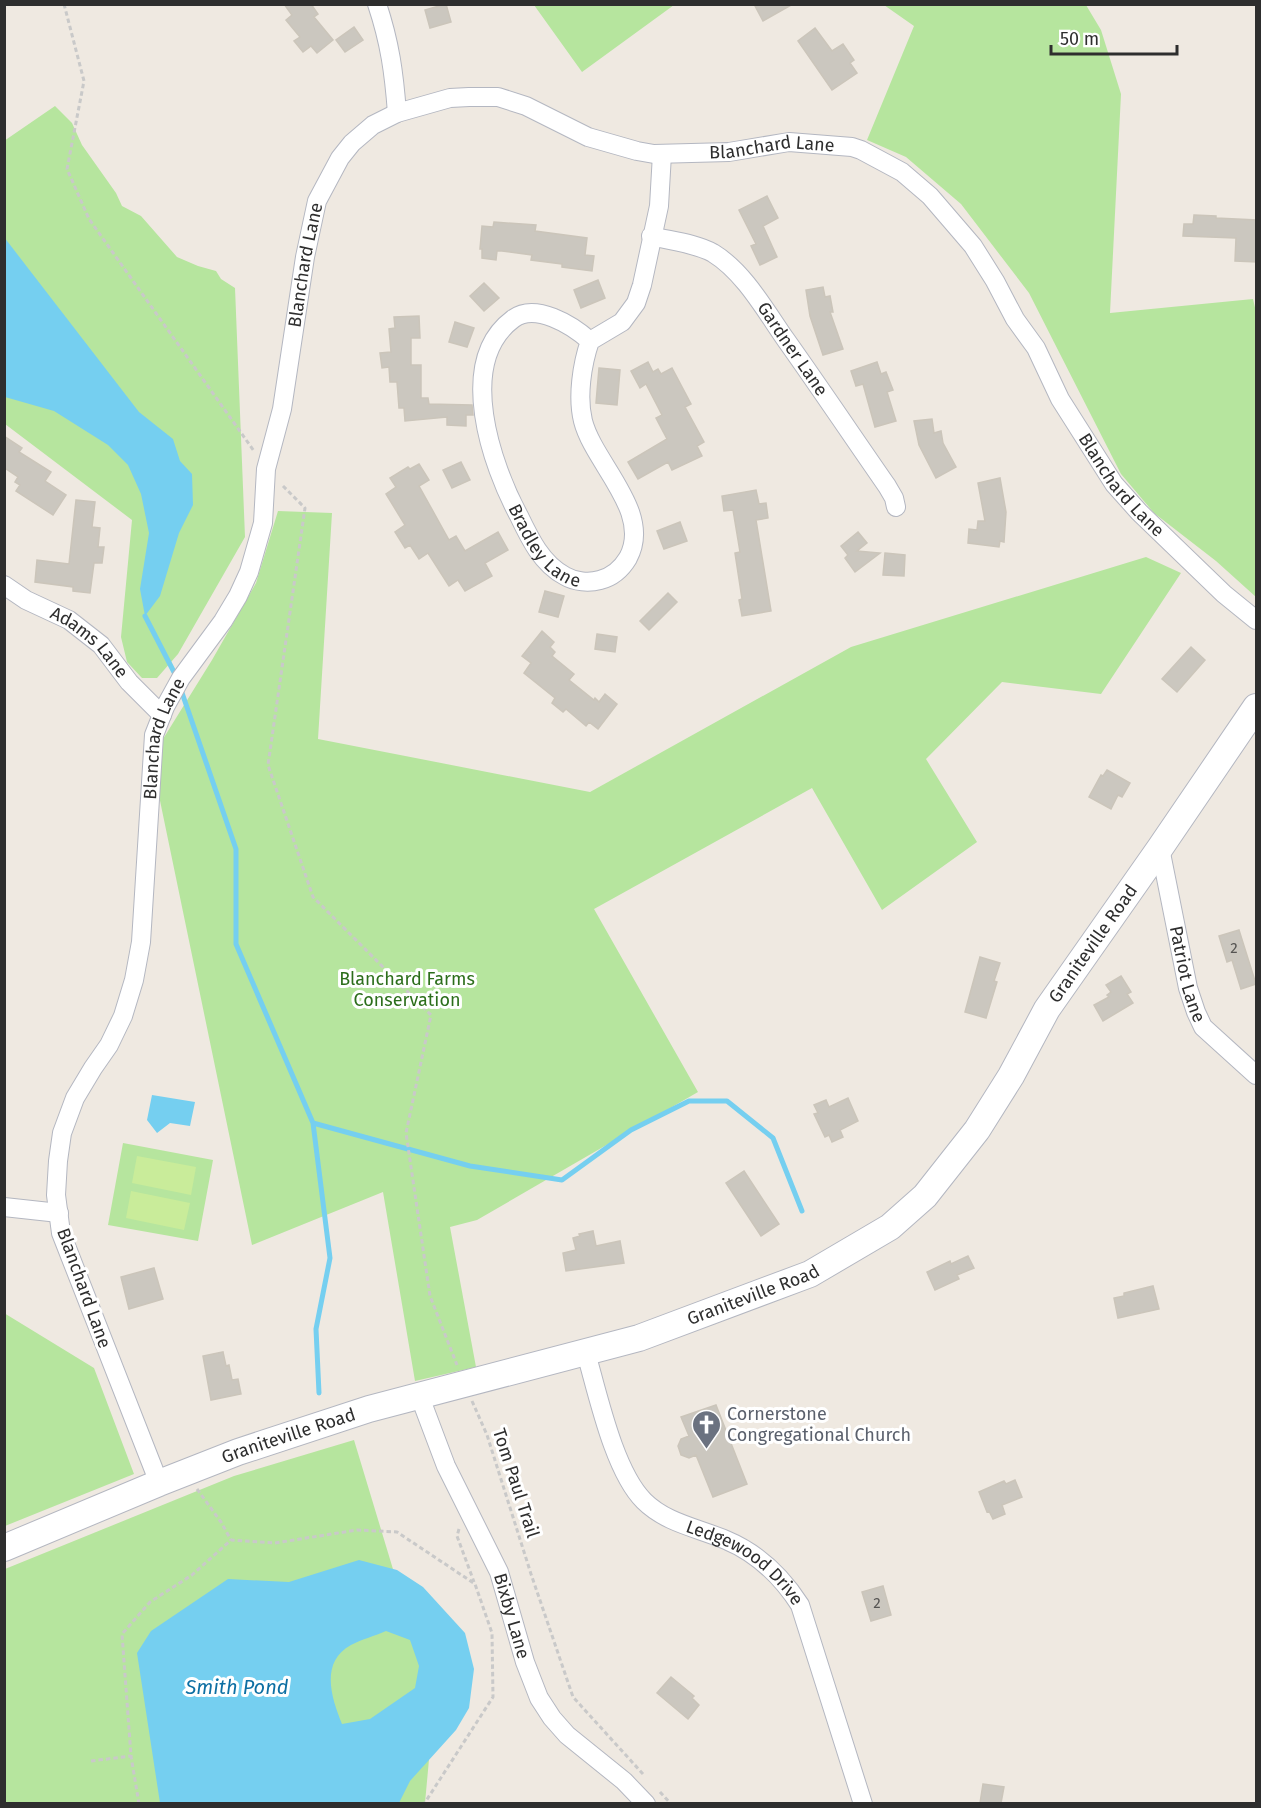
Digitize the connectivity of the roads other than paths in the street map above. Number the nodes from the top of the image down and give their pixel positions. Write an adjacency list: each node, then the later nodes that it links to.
1 (377, 4): 2 (street)
2 (397, 113): 3 (street, Blanchard Lane); 10 (street, Blanchard Lane)
3 (662, 154): 4 (street); 8 (street, Blanchard Lane)
4 (651, 236): 5 (street); 6 (street, Gardner Lane)
5 (590, 341): 5 (street, Bradley Lane)
6 (896, 507)
7 (4, 585): 10 (street, Adams Lane)
8 (1257, 620)
9 (1257, 707): 11 (main road, Graniteville Road)
10 (162, 715): 14 (street, Blanchard Lane)
11 (1160, 848): 12 (street, Patriot Lane); 15 (main road, Graniteville Road)
12 (1257, 1075)
13 (4, 1207): 14 (street)
14 (58, 1213): 17 (street, Blanchard Lane)
15 (586, 1353): 16 (main road, Graniteville Road); 20 (street, Ledgewood Drive)
16 (420, 1397): 17 (main road, Graniteville Road); 19 (street, Bixby Lane)
17 (159, 1483): 18 (main road, Graniteville Road)
18 (4, 1548)
19 (646, 1803)
20 (863, 1803)

